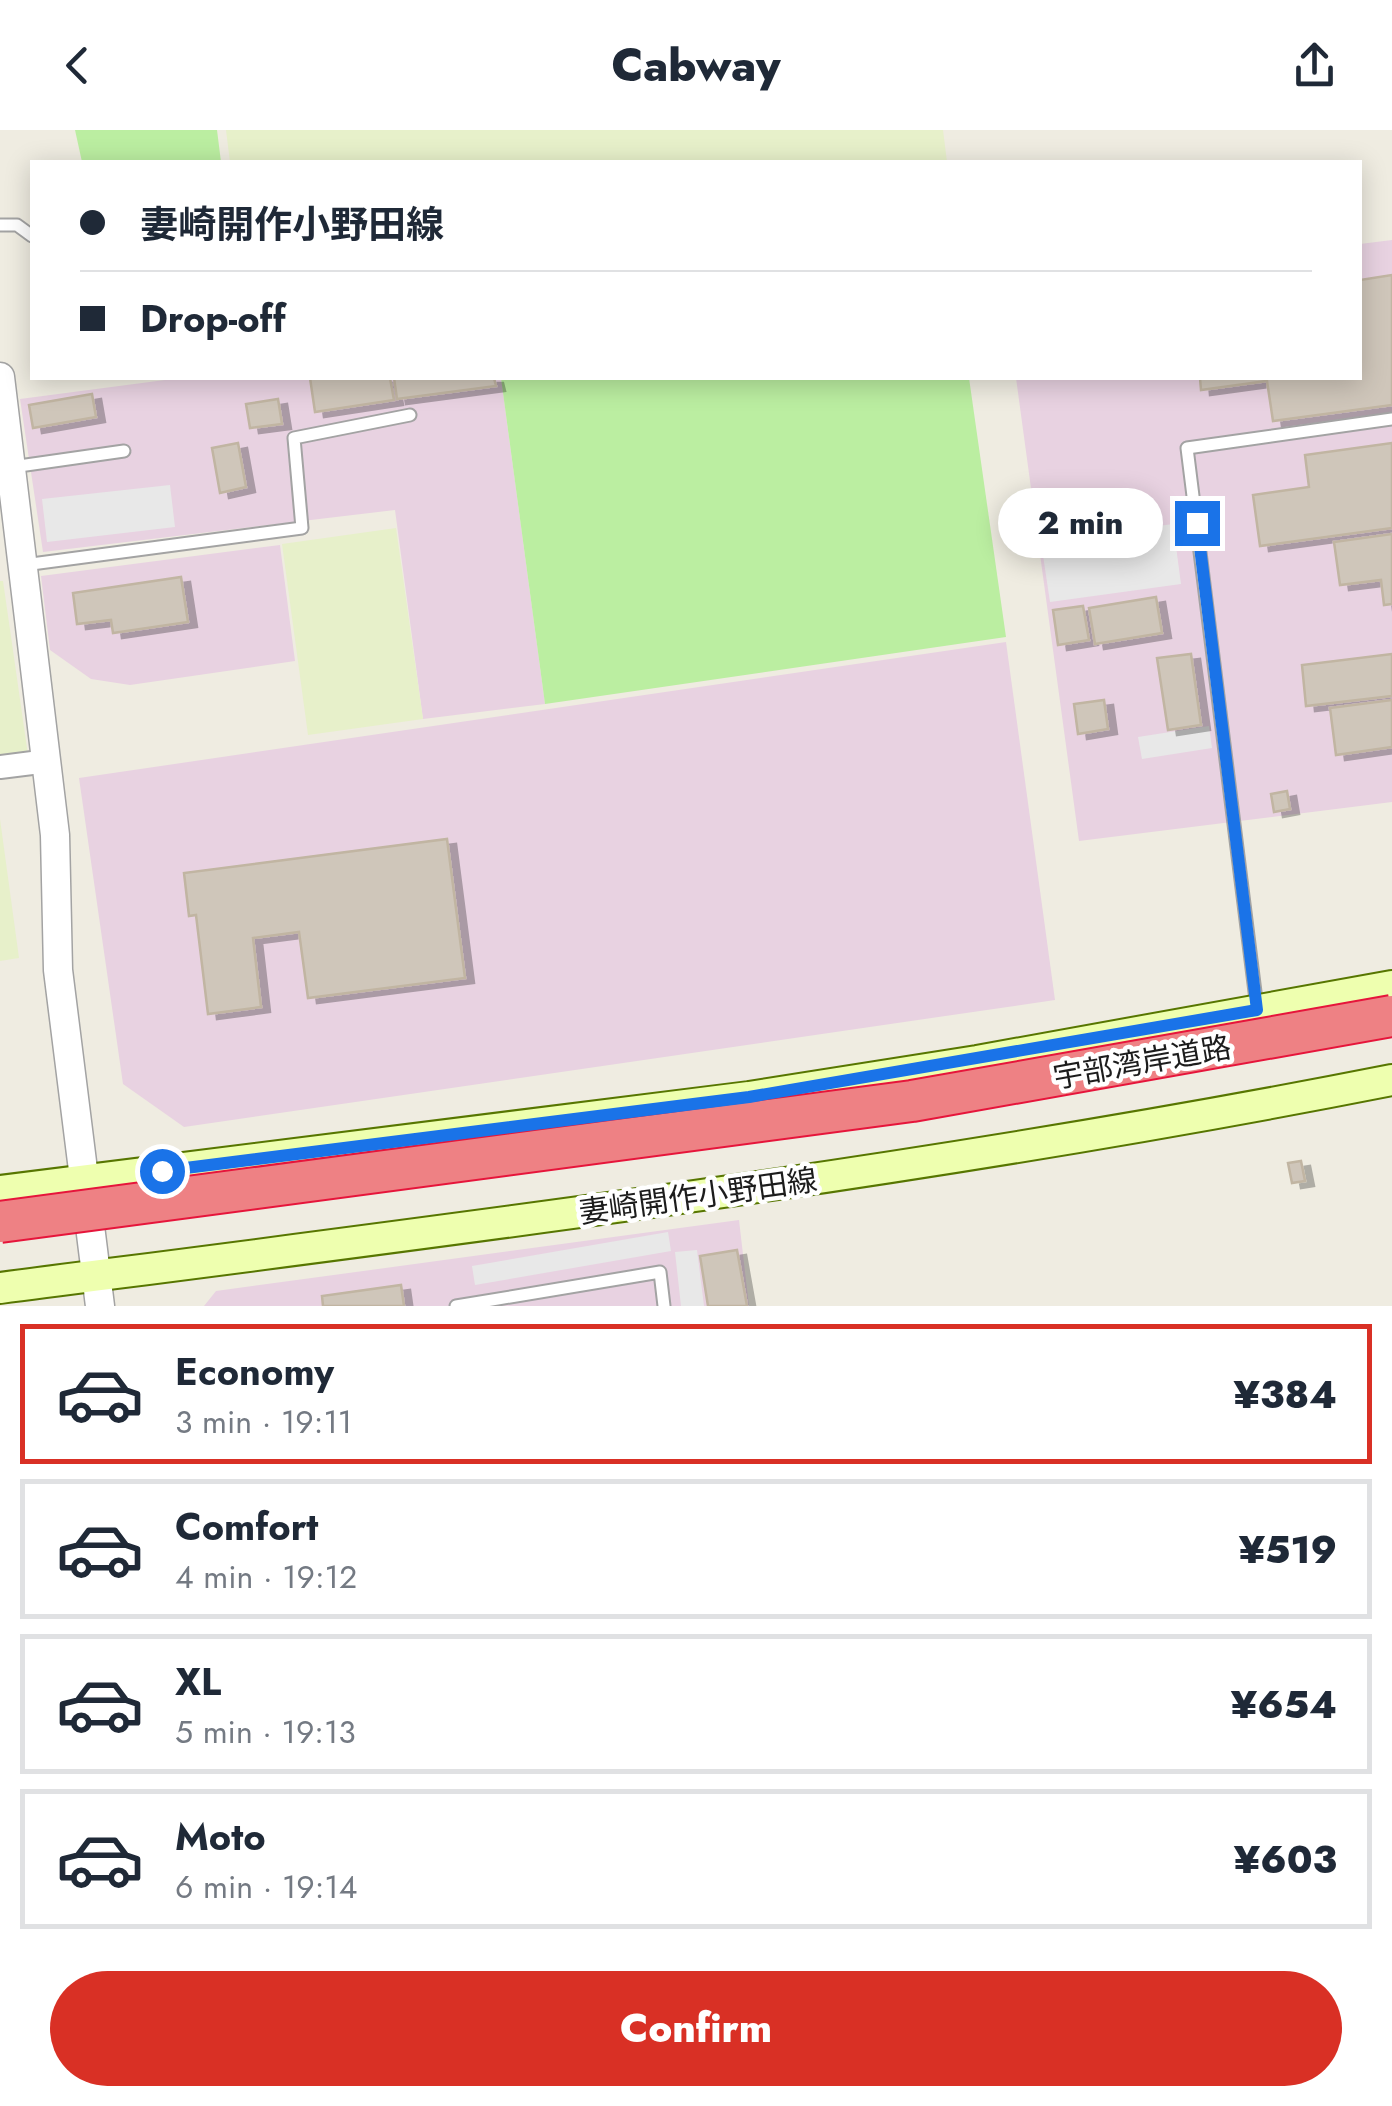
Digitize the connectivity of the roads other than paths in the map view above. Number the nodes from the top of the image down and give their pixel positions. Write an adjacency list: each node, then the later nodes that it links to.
1 (0, 226): 2 (lane)
2 (30, 234)
3 (1, 391): 7 (street)
4 (410, 415): 8 (lane)
5 (1392, 419): 12 (lane)
6 (124, 452): 7 (lane)
7 (12, 468): 8 (street)
8 (24, 565): 9 (street)
9 (48, 761): 10 (street); 15 (street)
10 (0, 767)
11 (1392, 986): 12 (main road)
12 (1257, 1010): 15 (main road)
13 (1392, 1016): 17 (highway, 宇部湾岸道路, bridge)
14 (1392, 1080): 19 (main road, 妻崎開作小野田線)
15 (84, 1181): 16 (main road); 19 (street)
16 (0, 1191)
17 (0, 1222)
18 (0, 1288): 19 (main road, 妻崎開作小野田線)
19 (98, 1291)
20 (456, 1306): 21 (lane)
21 (664, 1306)

